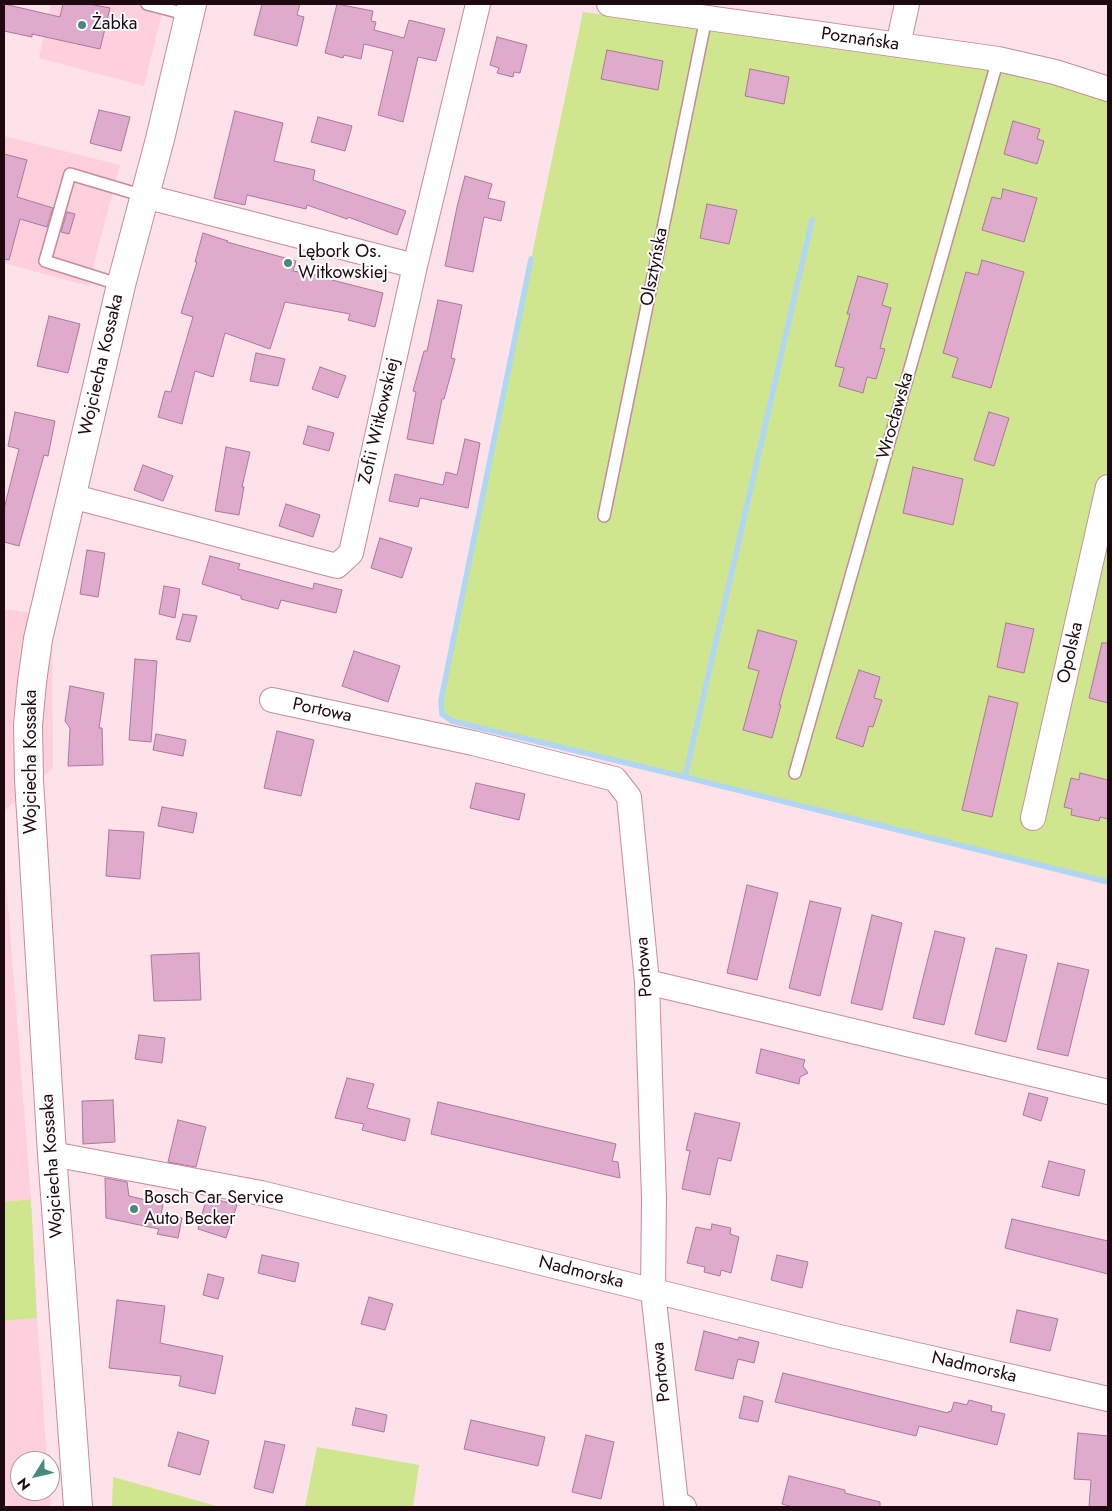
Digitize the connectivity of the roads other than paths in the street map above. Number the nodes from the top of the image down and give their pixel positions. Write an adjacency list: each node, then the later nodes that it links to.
1 (147, 4): 5 (lane)
2 (478, 4): 12 (street, Zofii Witkowskiej)
3 (610, 4): 6 (street, Poznańska)
4 (907, 4): 8 (street)
5 (190, 9): 11 (main road, Wojciecha Kossaka)
6 (678, 9): 7 (street, Poznańska)
7 (706, 18): 8 (street, Poznańska); 16 (lane, Olsztyńska)
8 (898, 45): 9 (street, Poznańska)
9 (998, 59): 10 (street, Poznańska); 18 (lane, Wrocławska)
10 (1108, 89)
11 (144, 196): 12 (street); 13 (main road, Wojciecha Kossaka); 13 (lane)
12 (415, 266): 15 (street, Zofii Witkowskiej)
13 (121, 284): 15 (main road, Wojciecha Kossaka)
14 (1108, 487): 19 (street, Opolska)
15 (71, 496): 22 (main road, Wojciecha Kossaka)
16 (604, 516)
17 (272, 700): 20 (street, Portowa)
18 (795, 773)
19 (1033, 818)
20 (647, 982): 21 (street); 23 (street, Portowa)
21 (1108, 1092)
22 (52, 1154): 23 (street, Nadmorska); 25 (main road, Wojciecha Kossaka)
23 (653, 1291): 24 (street, Nadmorska); 26 (street, Portowa)
24 (1108, 1399)
25 (78, 1507)
26 (684, 1507)

